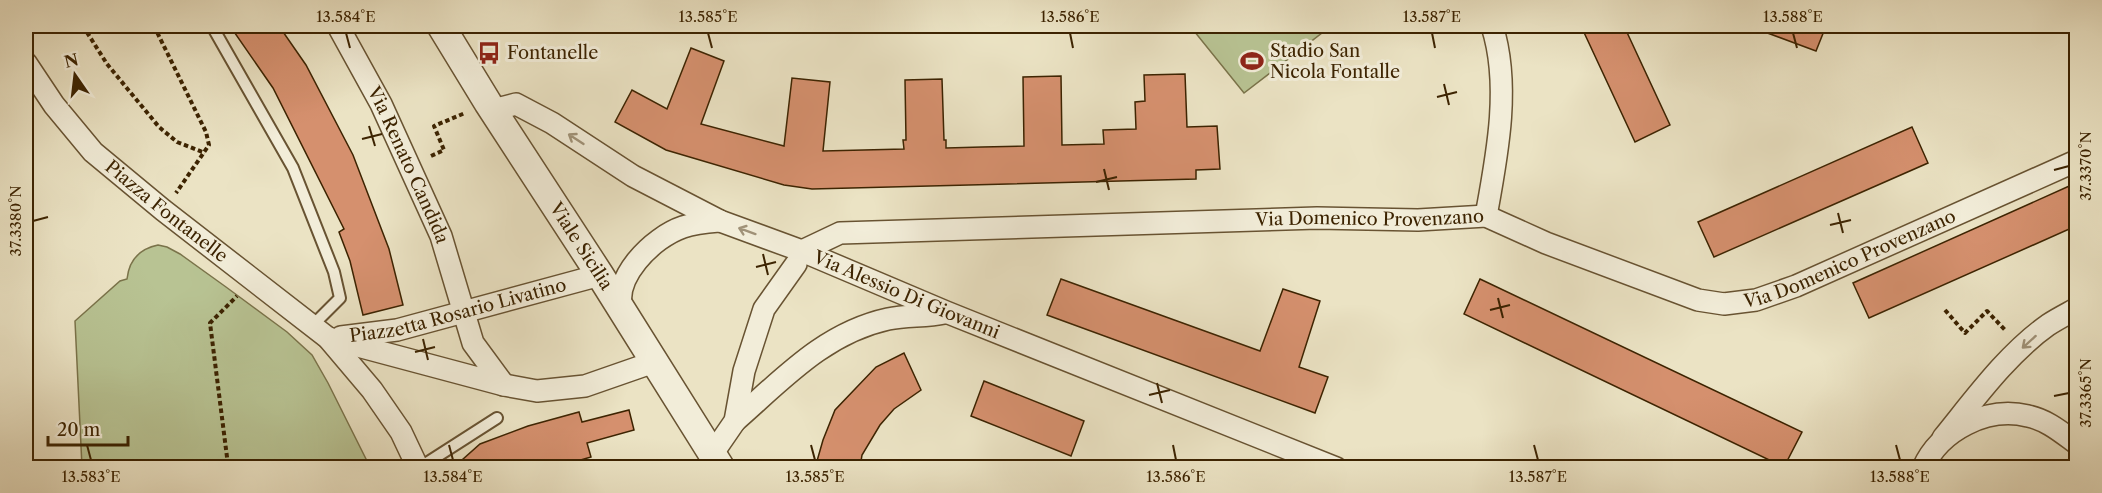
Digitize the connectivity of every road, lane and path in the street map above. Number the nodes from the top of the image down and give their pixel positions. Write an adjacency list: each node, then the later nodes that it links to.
1 (83, 26): 9 (path)
2 (154, 26): 9 (path)
3 (212, 26): 23 (lane)
4 (338, 26): 11 (street, Via Renato Candida)
5 (441, 26): 8 (street, Viale Sicilia)
6 (1492, 26): 13 (street)
7 (26, 63): 12 (street, Piazza Fontanelle)
8 (490, 106): 11 (path); 14 (street, Via Alessio Di Giovanni, one-way to 8); 16 (street, Viale Sicilia)
9 (205, 153): 12 (path)
10 (2076, 161): 13 (street, Via Domenico Provenzano)
11 (410, 165): 20 (street, Via Renato Candida)
12 (163, 210): 17 (street, Piazza Fontanelle)
13 (1486, 216): 15 (street, Via Domenico Provenzano)
14 (720, 221): 15 (street, Via Alessio Di Giovanni, one-way to 14); 22 (street)
15 (799, 257): 21 (street, Via Alessio Di Giovanni); 28 (street)
16 (600, 275): 20 (street, Piazzetta Rosario Livatino); 22 (street, Viale Sicilia)
17 (249, 278): 23 (street, Piazza Fontanelle); 33 (path)
18 (2076, 309): 24 (street, one-way to 24)
19 (1945, 310): 24 (path)
20 (463, 312): 23 (street, Piazzetta Rosario Livatino); 26 (street, Via Renato Candida)
21 (946, 312): 28 (street); 35 (street, Via Alessio Di Giovanni)
22 (625, 317): 25 (street, Viale Sicilia)
23 (320, 332): 26 (street, Piazzetta Rosario Livatino); 34 (street)
24 (2022, 348): 29 (street)
25 (654, 362): 26 (street, Piazzetta Rosario Livatino); 31 (street, Viale Sicilia)
26 (504, 385)
27 (497, 418): 34 (lane)
28 (735, 421): 31 (street)
29 (1943, 438): 30 (street); 32 (street)
30 (2076, 443)
31 (717, 460)
32 (1924, 463)
33 (228, 465)
34 (418, 468)
35 (1336, 468)

